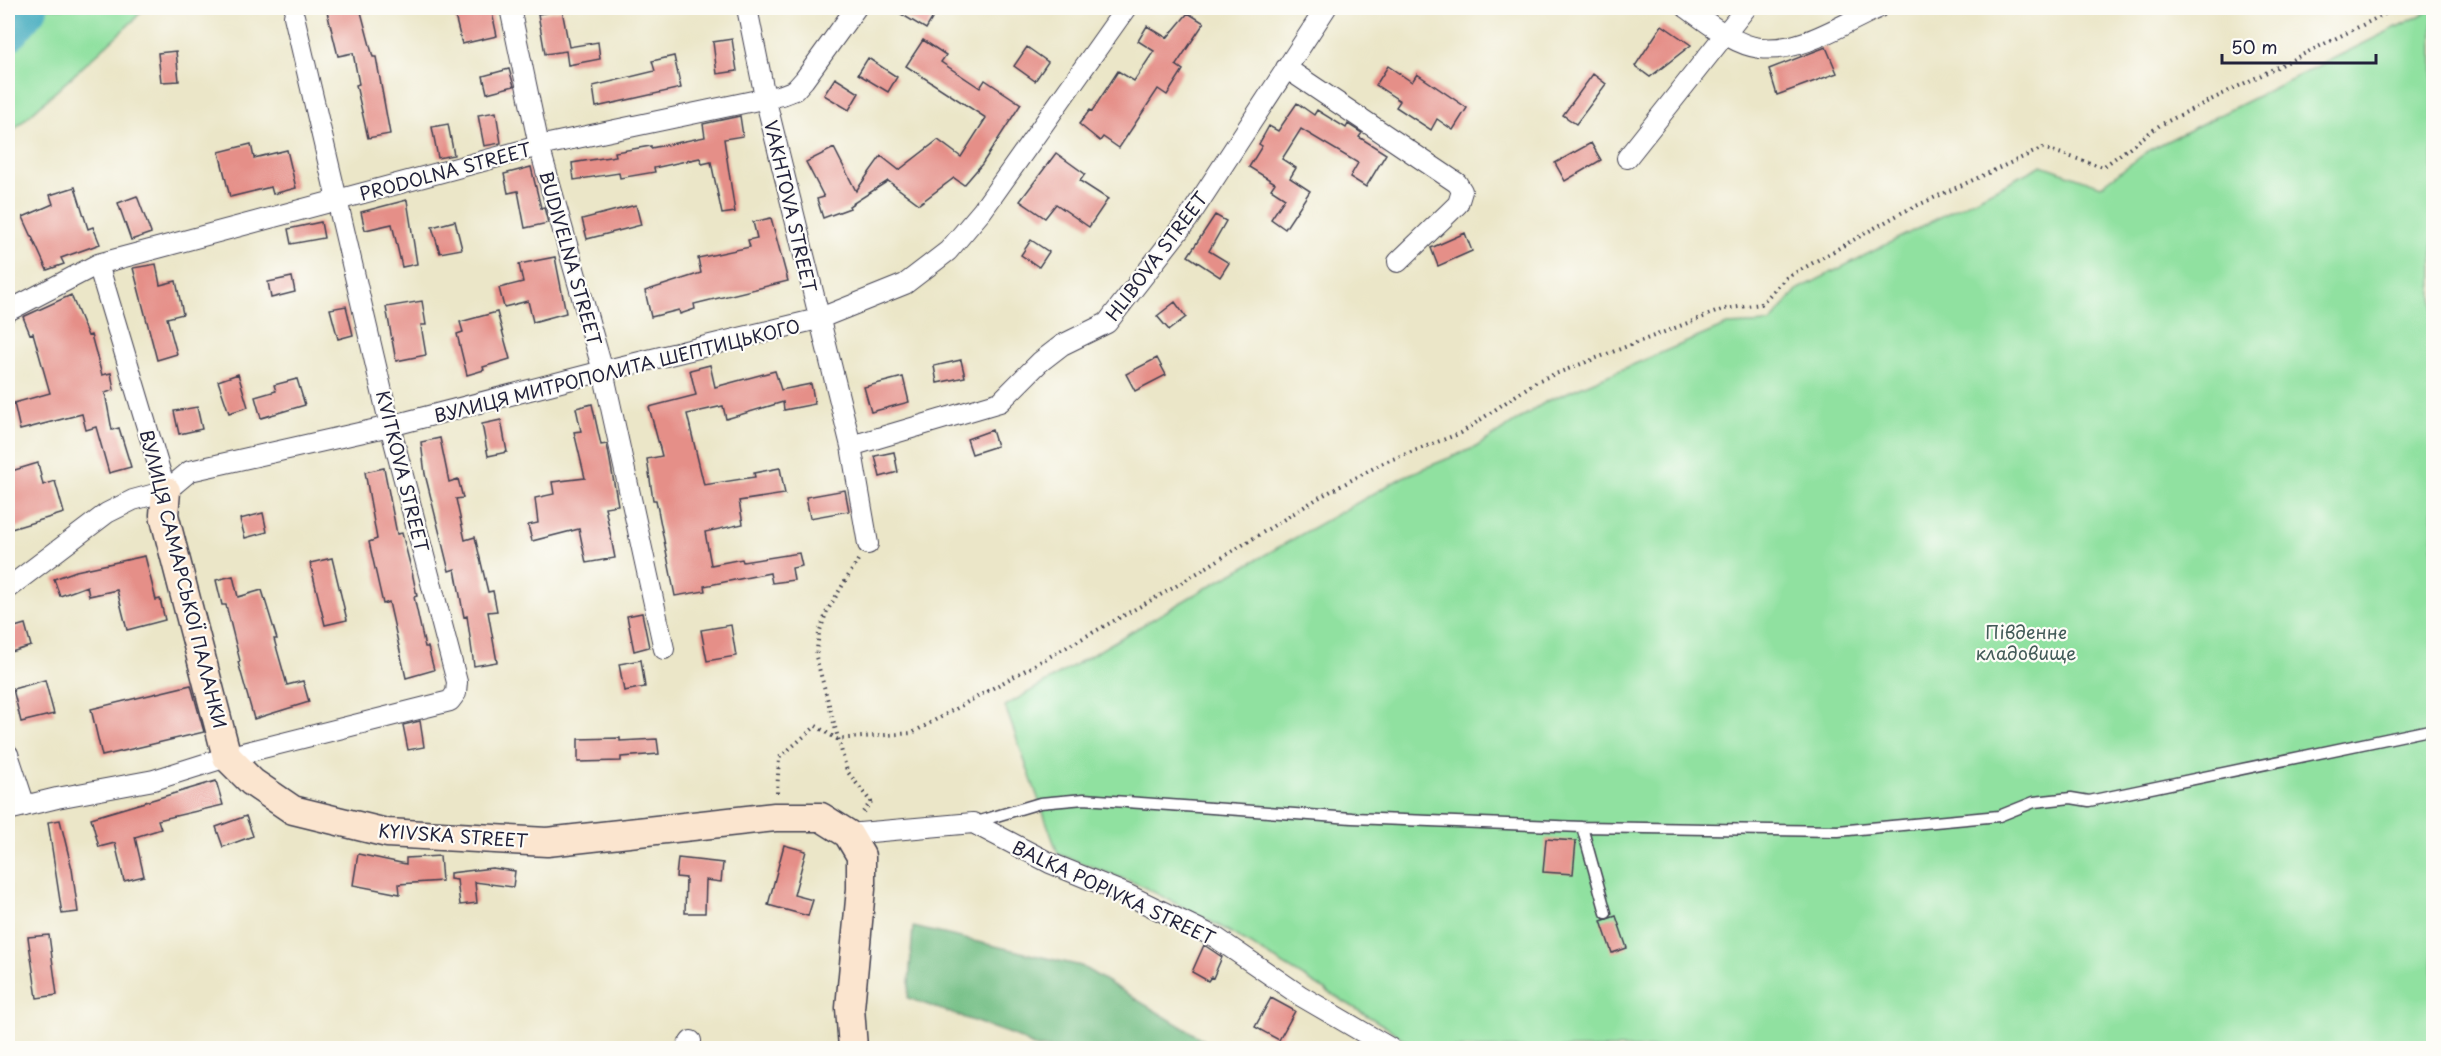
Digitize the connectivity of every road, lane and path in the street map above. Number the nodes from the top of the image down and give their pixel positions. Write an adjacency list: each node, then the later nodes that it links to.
1 (510, 8): 14 (street, BUDIVELNA STREET)
2 (747, 8): 13 (street, VAKHTOVA STREET)
3 (856, 8): 13 (street, PRODOLNA STREET)
4 (1126, 8): 20 (street, ВУЛИЦЯ МИТРОПОЛИТА ШЕПТИЦЬКОГО)
5 (1326, 8): 12 (street, HLIBOVA STREET)
6 (1687, 8): 11 (street)
7 (1746, 8): 11 (street)
8 (1878, 8): 11 (street)
9 (2397, 8): 29 (path)
10 (294, 16): 16 (street, KVITKOVA STREET)
11 (1726, 35): 15 (street)
12 (1287, 68): 17 (street); 23 (street, HLIBOVA STREET)
13 (765, 97): 14 (street, PRODOLNA STREET); 20 (street, VAKHTOVA STREET)
14 (539, 146): 16 (street, PRODOLNA STREET); 21 (street, BUDIVELNA STREET)
15 (1627, 159)
16 (336, 200): 18 (street, PRODOLNA STREET); 22 (street, KVITKOVA STREET)
17 (1398, 262)
18 (98, 264): 19 (street, PRODOLNA STREET); 24 (street, ВУЛИЦЯ САМАРСЬКОЇ ПАЛАНКИ)
19 (8, 311)
20 (818, 320): 21 (street, ВУЛИЦЯ МИТРОПОЛИТА ШЕПТИЦЬКОГО); 23 (street, VAKHTOVA STREET)
21 (603, 371): 22 (street, ВУЛИЦЯ МИТРОПОЛИТА ШЕПТИЦЬКОГО); 27 (street, BUDIVELNA STREET)
22 (390, 426): 24 (street, ВУЛИЦЯ МИТРОПОЛИТА ШЕПТИЦЬКОГО); 31 (street, KVITKOVA STREET)
23 (851, 446): 25 (street, VAKHTOVA STREET)
24 (166, 491): 26 (street, ВУЛИЦЯ МИТРОПОЛИТА ШЕПТИЦЬКОГО); 31 (street, ВУЛИЦЯ САМАРСЬКОЇ ПАЛАНКИ)
25 (868, 544): 29 (path)
26 (8, 588)
27 (664, 649)
28 (2433, 729): 35 (lane)
29 (837, 739): 33 (path); 36 (path)
30 (8, 754): 32 (street)
31 (227, 757): 32 (street); 33 (street, KYIVSKA STREET)
32 (16, 808)
33 (775, 817): 36 (street, KYIVSKA STREET)
34 (973, 823): 35 (lane); 36 (street); 39 (street, BALKA POPIVKA STREET)
35 (1582, 827): 37 (lane)
36 (848, 834): 38 (street)
37 (1606, 913)
38 (853, 1048)
39 (1390, 1048)

